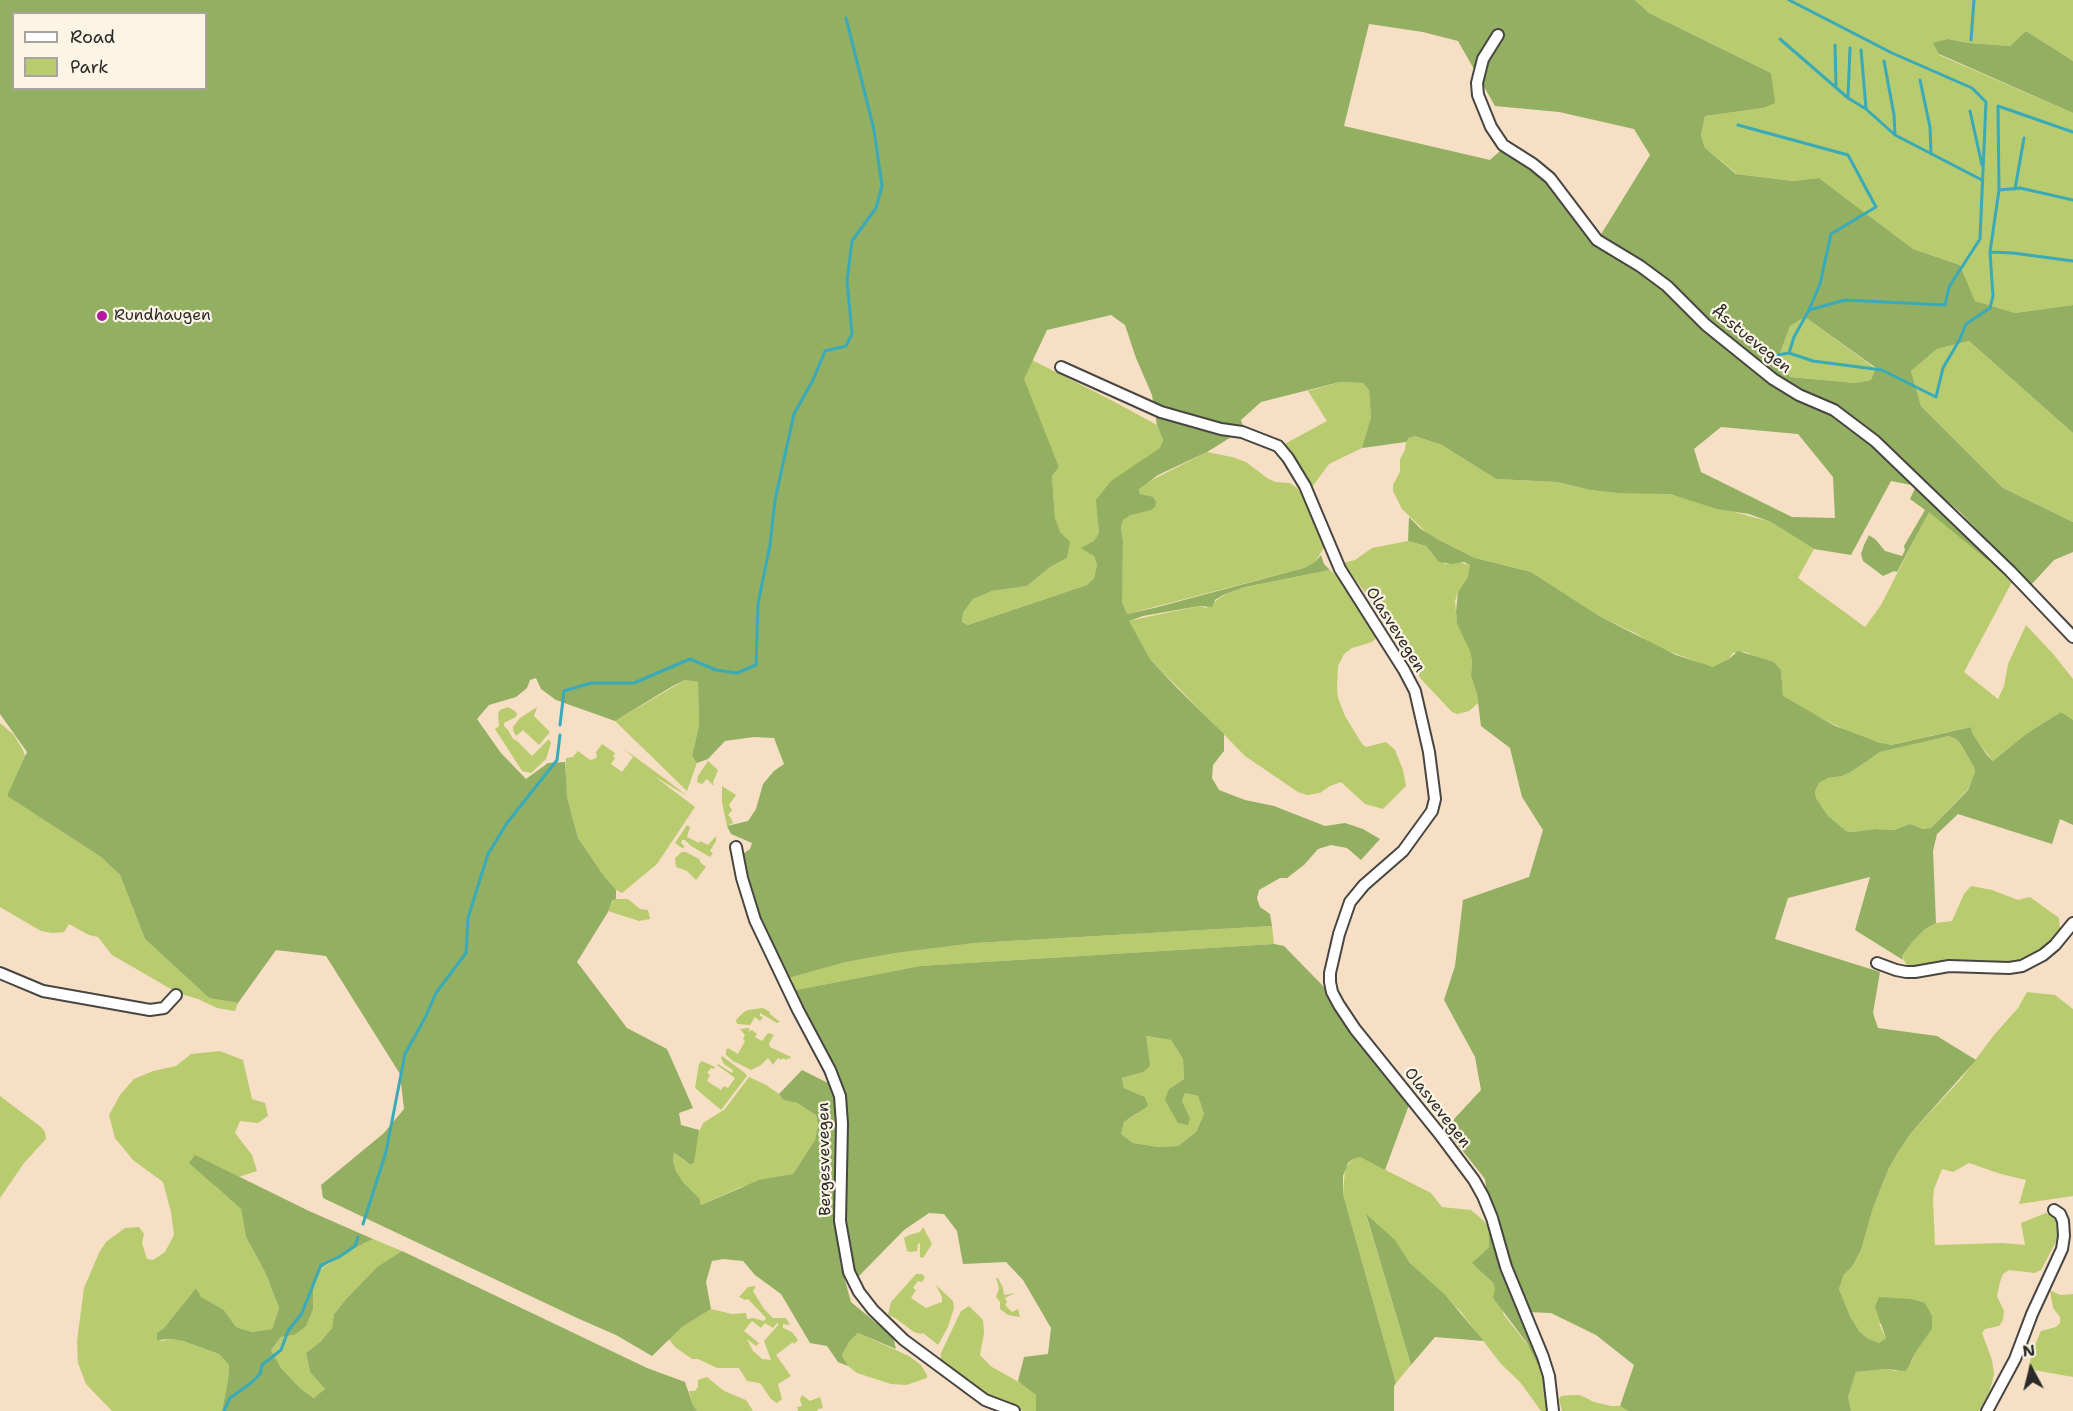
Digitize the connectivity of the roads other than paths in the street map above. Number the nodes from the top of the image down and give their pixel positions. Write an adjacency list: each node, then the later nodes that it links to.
1 (1498, 35): 3 (street, Åsstuevegen)
2 (1061, 368): 11 (street, Olasvevegen)
3 (2073, 637)
4 (736, 847): 10 (street, Bergesvevegen)
5 (2073, 923): 6 (street)
6 (1877, 963)
7 (0, 973): 8 (street)
8 (176, 995)
9 (2054, 1210): 12 (street)
10 (1014, 1411)
11 (1553, 1411)
12 (1987, 1411)

